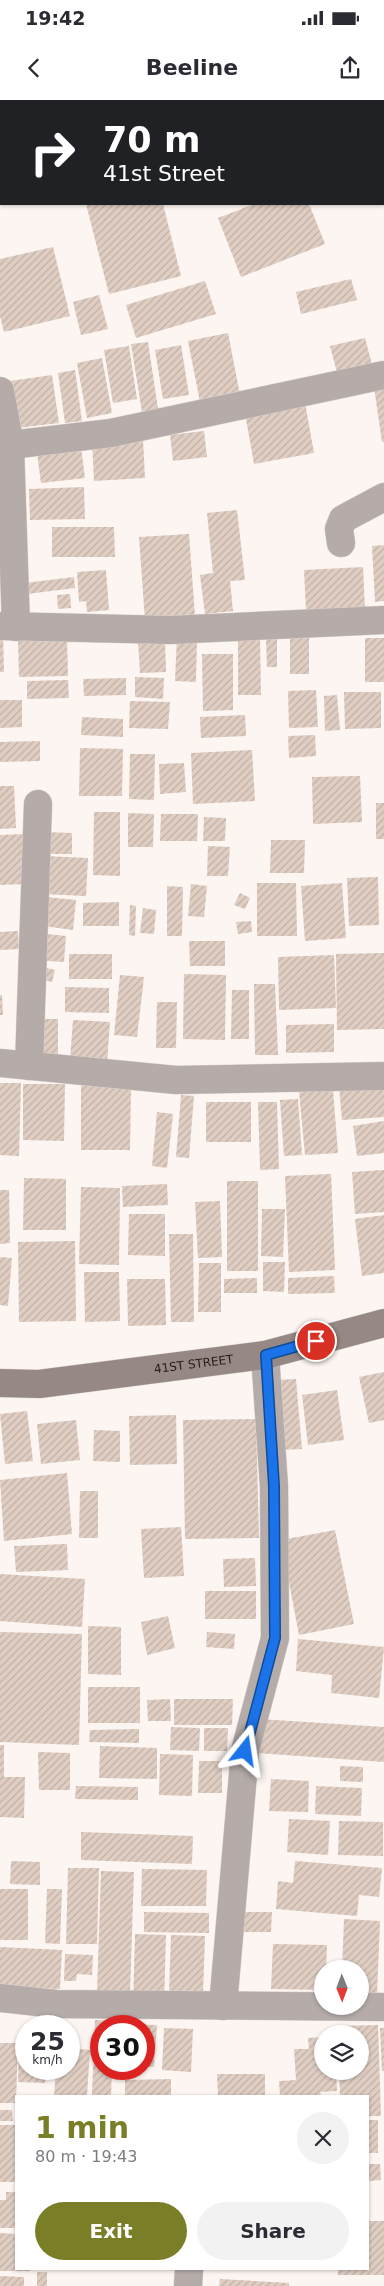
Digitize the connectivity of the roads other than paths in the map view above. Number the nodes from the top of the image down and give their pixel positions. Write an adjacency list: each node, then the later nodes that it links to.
1 (384, 375): 3 (street)
2 (0, 391): 3 (street)
3 (10, 445): 7 (street)
4 (384, 497): 5 (street)
5 (341, 542)
6 (384, 620): 7 (street)
7 (8, 626)
8 (38, 804): 10 (street)
9 (0, 1063): 10 (street)
10 (30, 1066): 11 (street)
11 (384, 1076)
12 (384, 1322): 13 (main road, 41ST STREET)
13 (266, 1355): 14 (main road, 41ST STREET); 16 (street)
14 (0, 1383)
15 (0, 1998): 16 (street)
16 (224, 2006): 17 (street)
17 (384, 2007)
18 (189, 2270): 19 (street)
19 (188, 2286)

